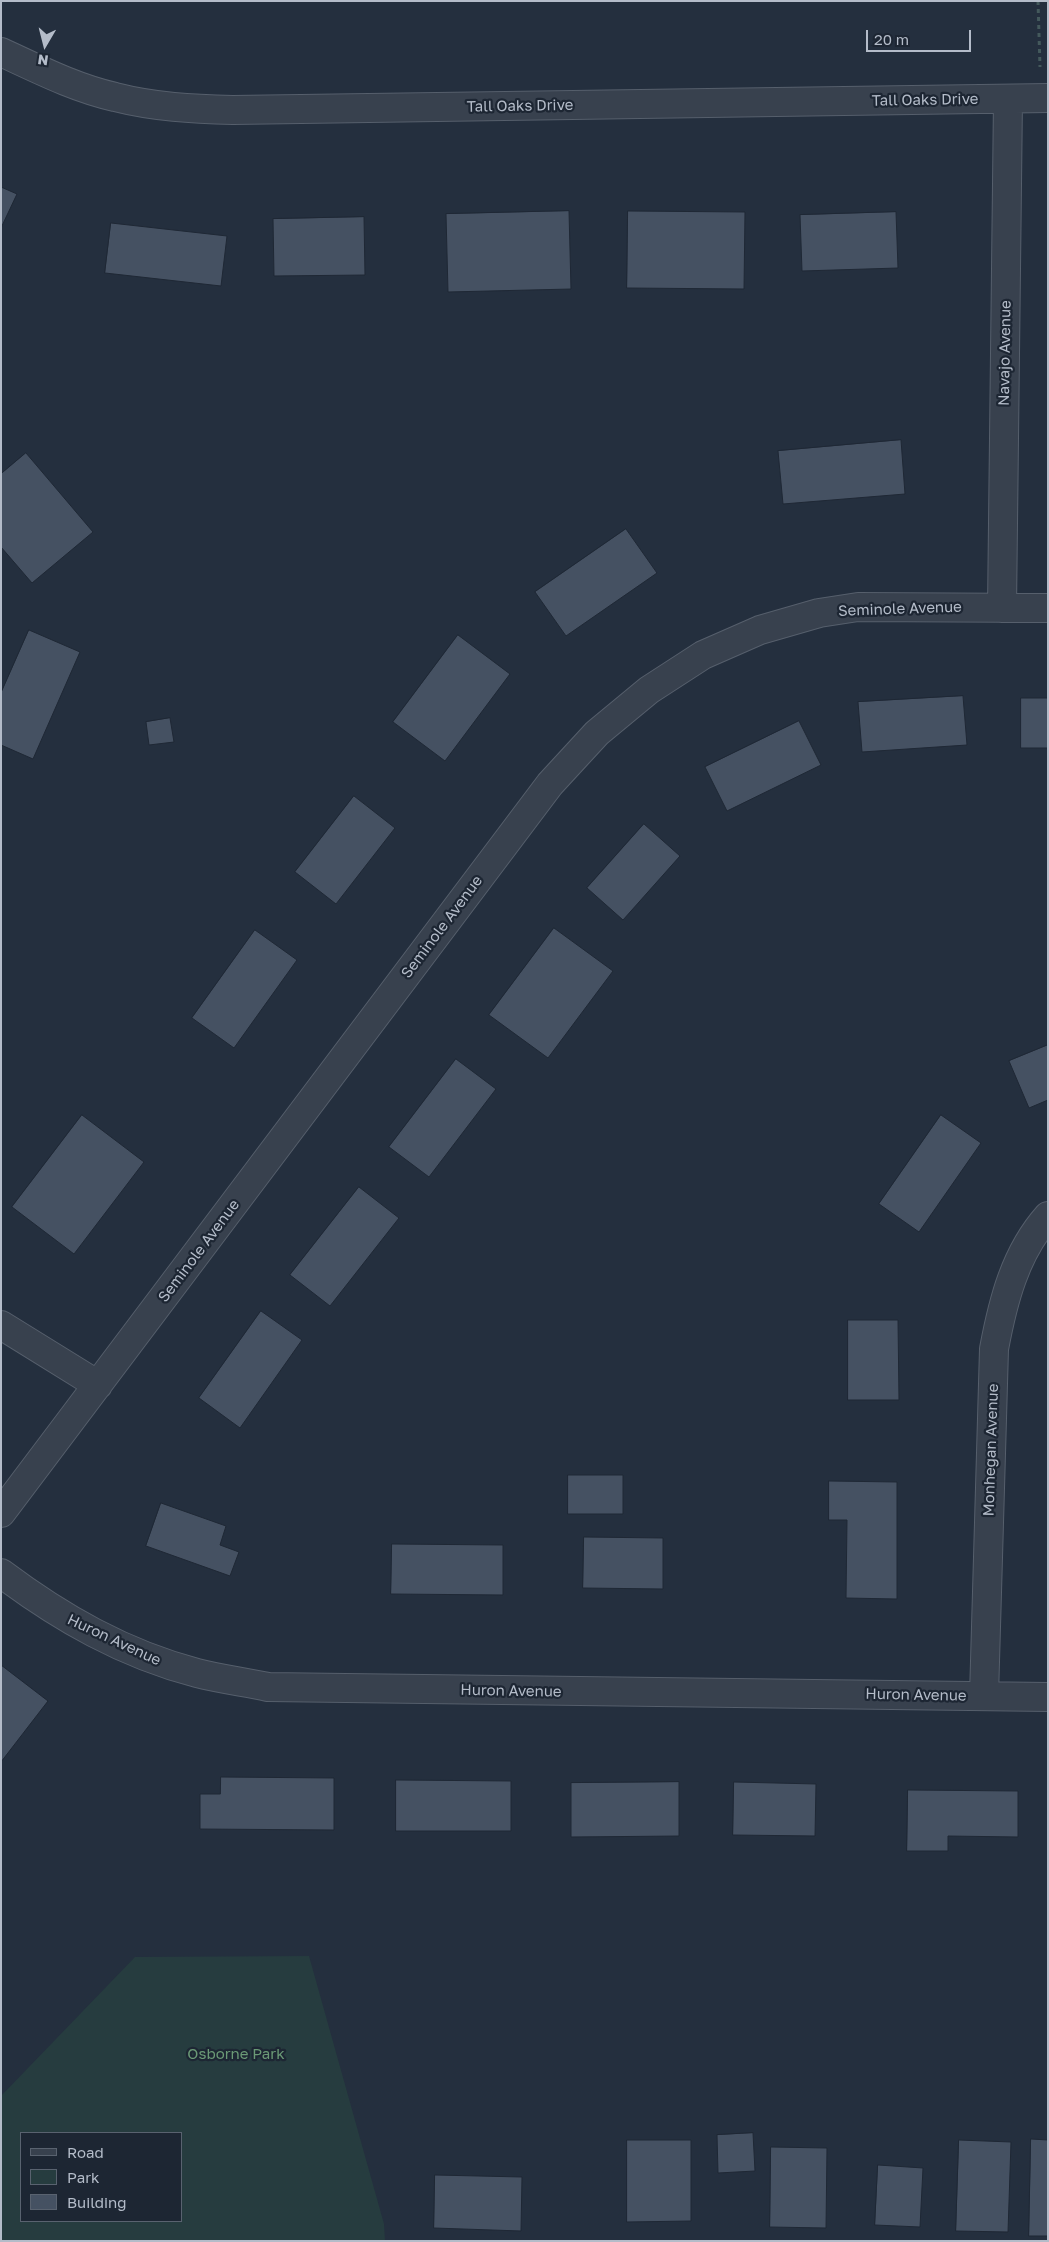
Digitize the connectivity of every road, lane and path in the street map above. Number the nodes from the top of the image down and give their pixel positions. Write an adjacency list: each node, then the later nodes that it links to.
1 (1038, 1): 3 (path)
2 (1, 52): 4 (street, Tall Oaks Drive)
3 (1044, 98): 4 (street, Tall Oaks Drive)
4 (1008, 99): 5 (street, Navajo Avenue)
5 (1002, 608): 6 (street, Seminole Avenue); 9 (street, Seminole Avenue)
6 (1048, 608)
7 (1048, 1216): 12 (street, Monhegan Avenue)
8 (1, 1325): 9 (street)
9 (98, 1385): 10 (street, Seminole Avenue)
10 (1, 1513)
11 (1, 1573): 12 (street, Huron Avenue)
12 (984, 1696): 13 (street, Huron Avenue)
13 (1048, 1697)

